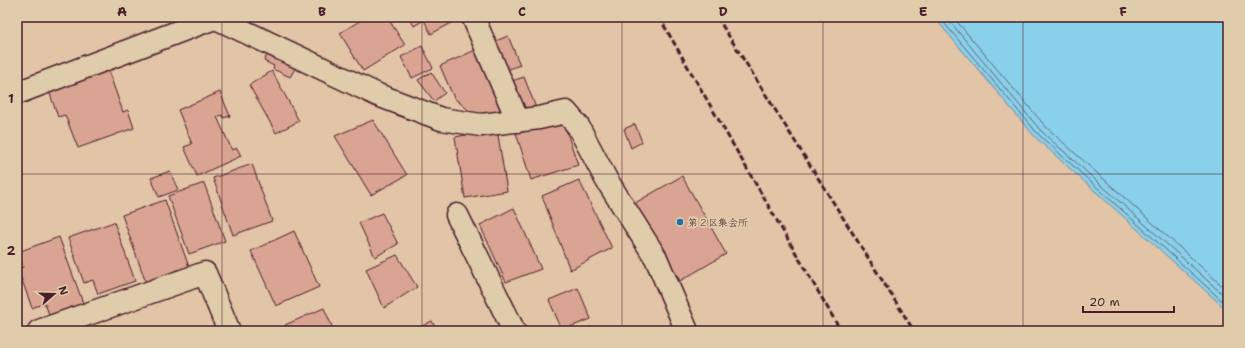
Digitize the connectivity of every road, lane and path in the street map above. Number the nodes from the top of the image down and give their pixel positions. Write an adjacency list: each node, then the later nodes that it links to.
1 (217, 17): 3 (street); 4 (street)
2 (473, 17): 4 (street)
3 (17, 93)
4 (518, 120): 9 (street)
5 (457, 215): 8 (street)
6 (39, 331): 7 (street)
7 (229, 331)
8 (514, 331)
9 (687, 331)

